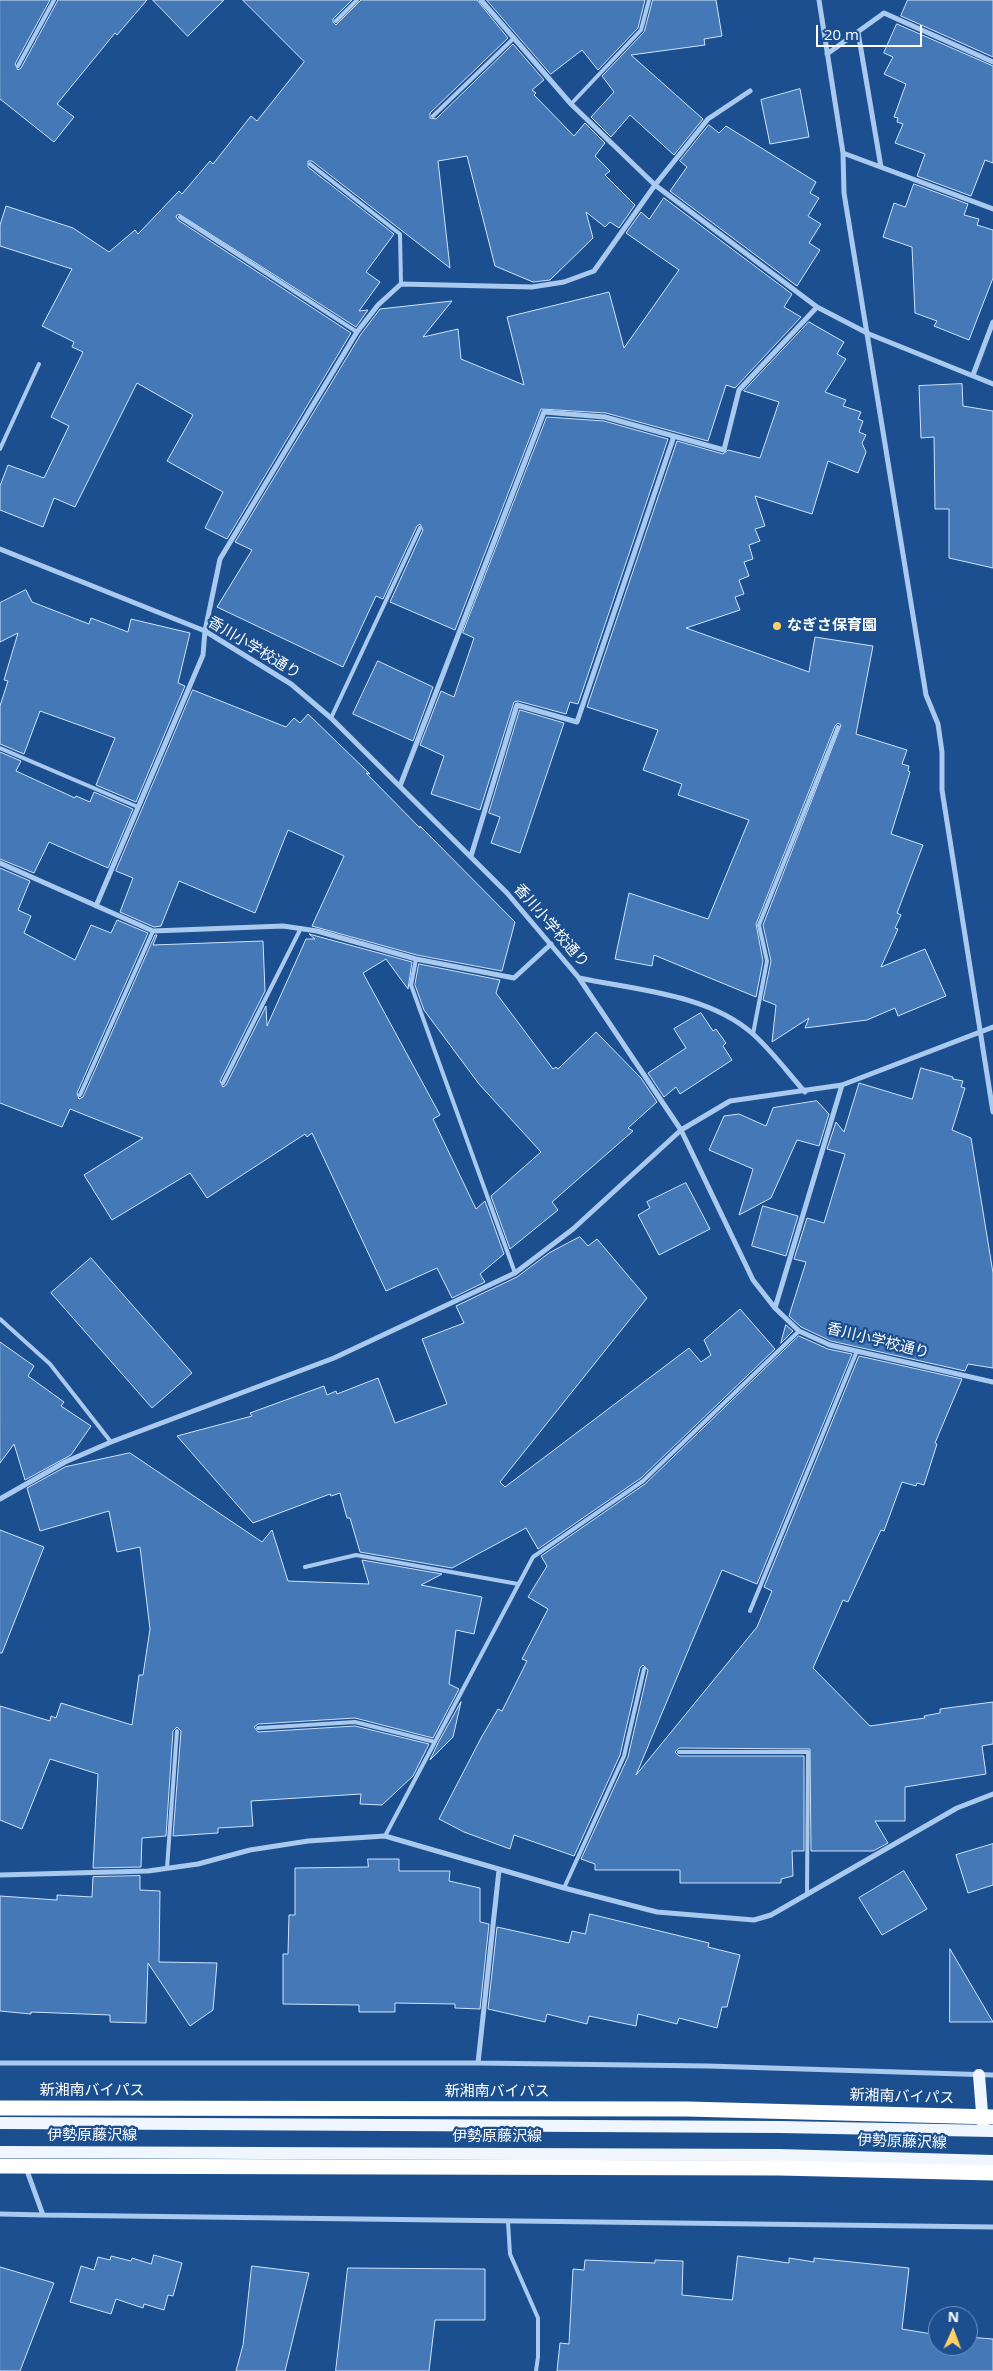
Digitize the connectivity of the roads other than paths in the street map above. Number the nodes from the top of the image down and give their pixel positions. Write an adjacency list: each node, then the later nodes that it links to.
1 (54, 0): 11 (lane)
2 (357, 0): 6 (lane)
3 (481, 0): 8 (street)
4 (649, 0): 13 (lane)
5 (819, 0): 9 (street)
6 (336, 21)
7 (858, 32): 9 (street); 10 (street); 17 (street)
8 (514, 38): 13 (street); 14 (lane)
9 (827, 54): 15 (street)
10 (993, 62)
11 (18, 66)
12 (750, 92): 18 (street)
13 (571, 104): 18 (street)
14 (433, 116)
15 (843, 154): 17 (street); 25 (street)
16 (310, 164): 21 (lane)
17 (881, 167): 19 (street)
18 (655, 185): 21 (street); 22 (street)
19 (993, 209)
20 (180, 217): 24 (lane)
21 (402, 284): 24 (street)
22 (817, 306): 25 (street); 29 (street)
23 (993, 322): 27 (street)
24 (358, 332): 33 (street)
25 (869, 334): 27 (street); 48 (street)
26 (39, 364): 30 (lane)
27 (973, 375): 28 (street)
28 (993, 384)
29 (674, 436): 37 (street); 39 (street)
30 (0, 449)
31 (420, 528): 34 (lane)
32 (0, 549): 33 (street, 香川小学校通り)
33 (204, 631): 34 (street, 香川小学校通り); 38 (street)
34 (331, 718): 37 (street, 香川小学校通り)
35 (838, 727): 49 (lane)
36 (0, 748): 38 (lane)
37 (400, 786): 39 (street, 香川小学校通り)
38 (138, 808): 41 (street)
39 (471, 856): 44 (street, 香川小学校通り)
40 (0, 863): 41 (street)
41 (96, 906): 43 (street)
42 (302, 928): 43 (street); 45 (street); 50 (lane)
43 (153, 931): 53 (lane)
44 (551, 944): 45 (street); 46 (street, 香川小学校通り)
45 (416, 959): 56 (lane)
46 (579, 978): 49 (street); 55 (street, 香川小学校通り)
47 (993, 1027): 48 (street)
48 (980, 1032): 51 (street); 54 (street)
49 (753, 1034): 52 (street)
50 (223, 1082)
51 (842, 1085): 52 (street); 57 (street)
52 (805, 1092): 55 (street)
53 (80, 1094)
54 (993, 1112)
55 (680, 1130): 56 (street); 57 (street, 香川小学校通り)
56 (515, 1273): 62 (street)
57 (775, 1308): 59 (street, 香川小学校通り)
58 (0, 1319): 62 (lane)
59 (799, 1331): 60 (street, 香川小学校通り); 65 (lane)
60 (857, 1351): 61 (street, 香川小学校通り); 66 (lane)
61 (993, 1382)
62 (111, 1442): 63 (street)
63 (0, 1499)
64 (305, 1567): 65 (lane)
65 (518, 1584): 70 (lane)
66 (750, 1611)
67 (644, 1669): 77 (lane)
68 (258, 1728): 70 (lane)
69 (177, 1731): 74 (lane)
70 (435, 1742): 73 (lane)
71 (680, 1752): 78 (lane)
72 (993, 1794): 78 (street)
73 (385, 1836): 74 (street); 75 (street)
74 (167, 1868): 76 (street)
75 (499, 1870): 77 (street); 80 (street)
76 (0, 1875)
77 (564, 1888): 78 (street)
78 (807, 1894)
79 (0, 2063): 80 (street)
80 (478, 2063): 81 (street)
81 (979, 2075): 82 (street); 86 (main road)
82 (993, 2075)
83 (0, 2108): 84 (highway, 新湘南バイパス, bridge)
84 (993, 2117)
85 (0, 2123): 86 (main road, 伊勢原藤沢線)
86 (988, 2131)
87 (0, 2152): 88 (main road, 伊勢原藤沢線)
88 (20, 2152): 89 (main road, 伊勢原藤沢線); 93 (street)
89 (993, 2161)
90 (0, 2166): 91 (highway, bridge)
91 (993, 2173)
92 (0, 2214): 93 (street)
93 (43, 2215): 94 (street)
94 (508, 2222): 95 (street); 96 (lane)
95 (993, 2227)
96 (536, 2371)

